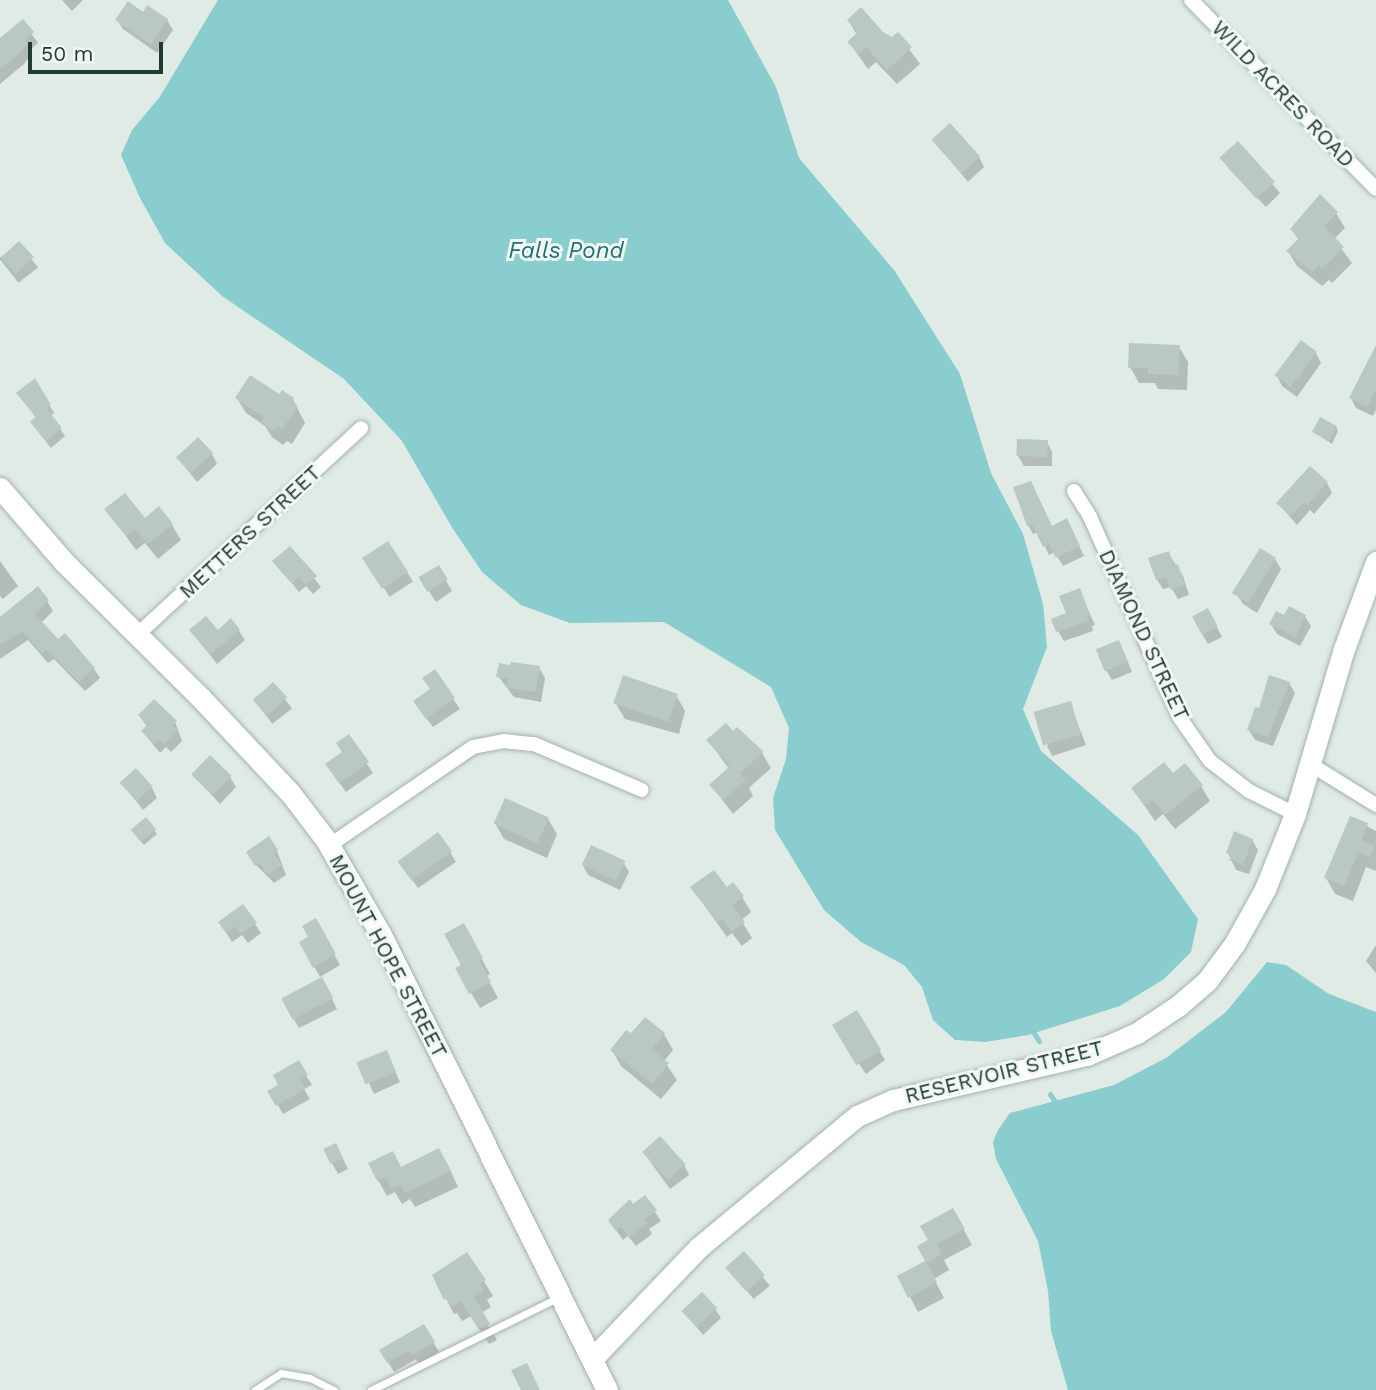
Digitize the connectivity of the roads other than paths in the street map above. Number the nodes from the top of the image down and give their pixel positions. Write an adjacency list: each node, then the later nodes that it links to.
1 (1191, 0): 2 (street, WILD ACRES ROAD)
2 (1376, 188)
3 (361, 428): 7 (street, METTERS STREET)
4 (0, 488): 7 (street, MOUNT HOPE STREET)
5 (1074, 491): 11 (street, DIAMOND STREET)
6 (1376, 562): 8 (street, RESERVOIR STREET)
7 (137, 635): 12 (street, MOUNT HOPE STREET)
8 (1310, 764): 10 (street); 11 (street, RESERVOIR STREET)
9 (642, 790): 12 (street)
10 (1376, 805)
11 (1295, 814): 14 (street, RESERVOIR STREET)
12 (330, 845): 13 (street, MOUNT HOPE STREET)
13 (561, 1296): 14 (street, MOUNT HOPE STREET); 17 (lane)
14 (593, 1358): 18 (street, MOUNT HOPE STREET)
15 (255, 1390): 16 (lane)
16 (334, 1390)
17 (371, 1390)
18 (607, 1390)

